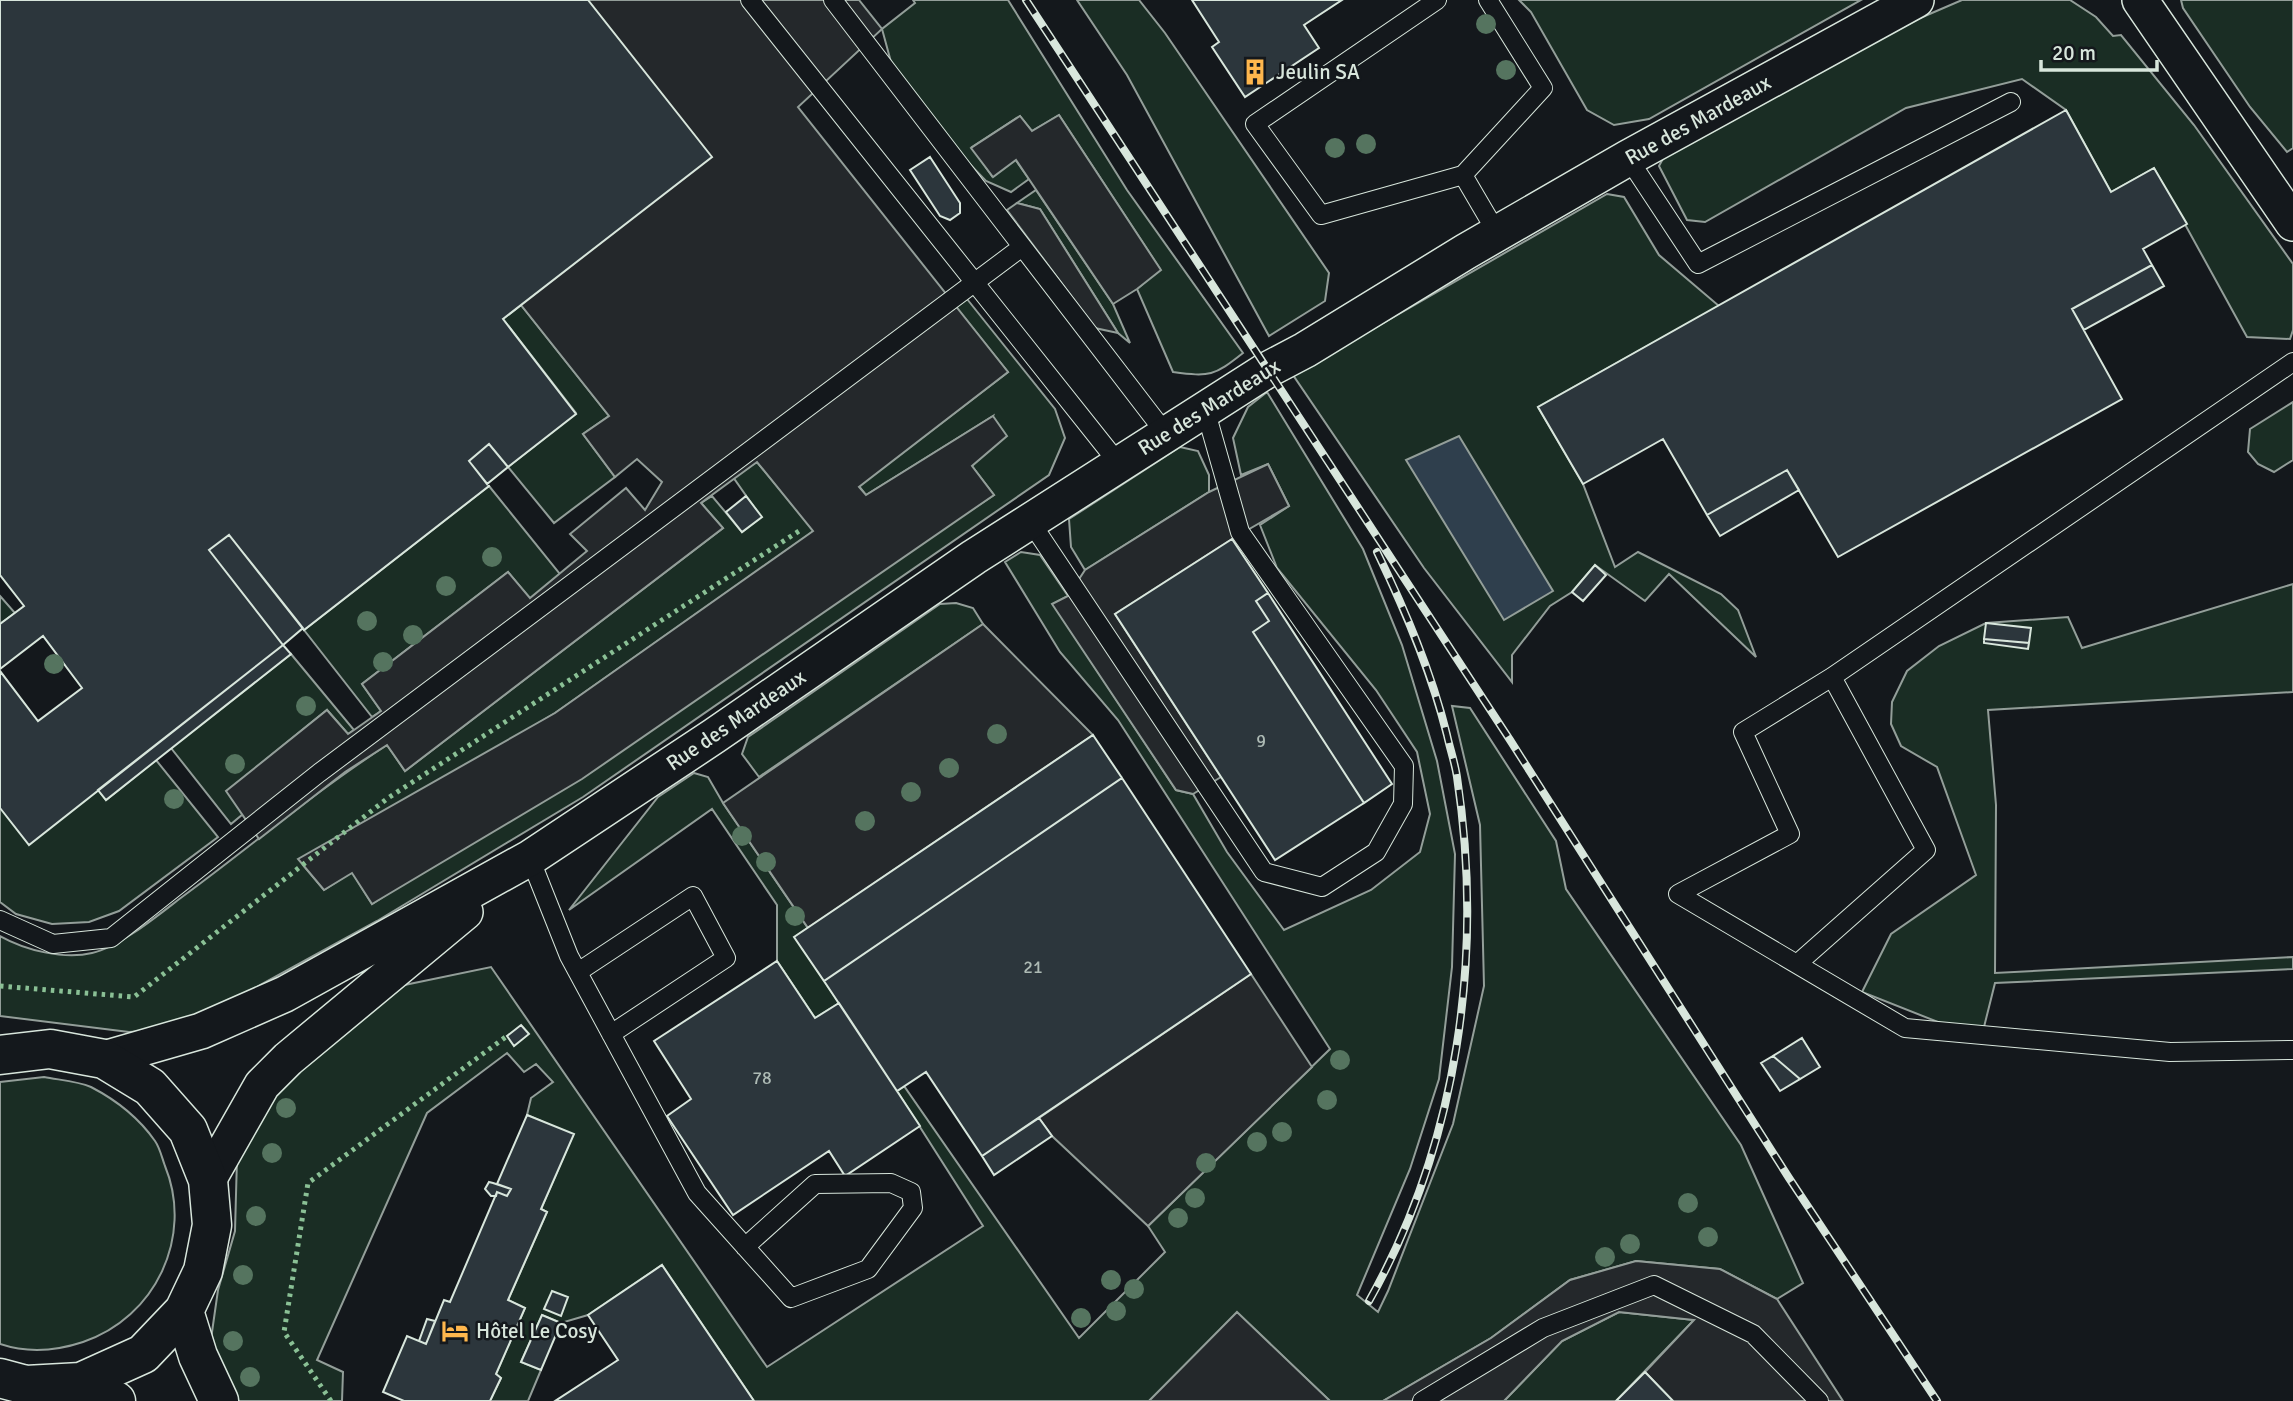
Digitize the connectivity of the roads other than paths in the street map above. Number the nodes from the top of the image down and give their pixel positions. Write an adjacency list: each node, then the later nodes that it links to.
1 (750, 0): 13 (lane)
2 (833, 0): 12 (lane)
3 (1437, 0): 9 (lane)
4 (1488, 0): 9 (lane)
5 (1916, 0): 8 (street, Rue des Mardeaux)
6 (2140, 0): 10 (street)
7 (2011, 102): 8 (lane)
8 (1628, 158): 11 (street, Rue des Mardeaux)
9 (1464, 175): 11 (lane)
10 (2293, 223)
11 (1497, 233): 15 (street, Rue des Mardeaux)
12 (1022, 247): 13 (lane); 16 (lane)
13 (974, 281): 17 (lane); 21 (lane)
14 (2293, 362): 19 (lane)
15 (1205, 409): 16 (street, Rue des Mardeaux); 18 (lane)
16 (1166, 434): 17 (street, Rue des Mardeaux)
17 (1119, 464): 18 (street, Rue des Mardeaux)
18 (1030, 521): 20 (street, Rue des Mardeaux)
19 (1832, 677): 22 (lane); 22 (lane)
20 (530, 858): 23 (lane); 27 (street, Rue des Mardeaux); 28 (street, Rue des Mardeaux)
21 (0, 920)
22 (1797, 964): 25 (lane)
23 (578, 972): 24 (lane); 24 (lane)
24 (611, 1034): 29 (lane)
25 (2293, 1050)
26 (0, 1055): 27 (main road)
27 (104, 1059): 28 (main road)
28 (208, 1180): 30 (main road)
29 (745, 1247): 29 (lane)
30 (184, 1311): 32 (main road); 34 (main road)
31 (0, 1378): 32 (main road)
32 (81, 1381): 33 (main road)
33 (116, 1401)
34 (219, 1401)
35 (1422, 1401): 36 (lane)
36 (1819, 1401)

